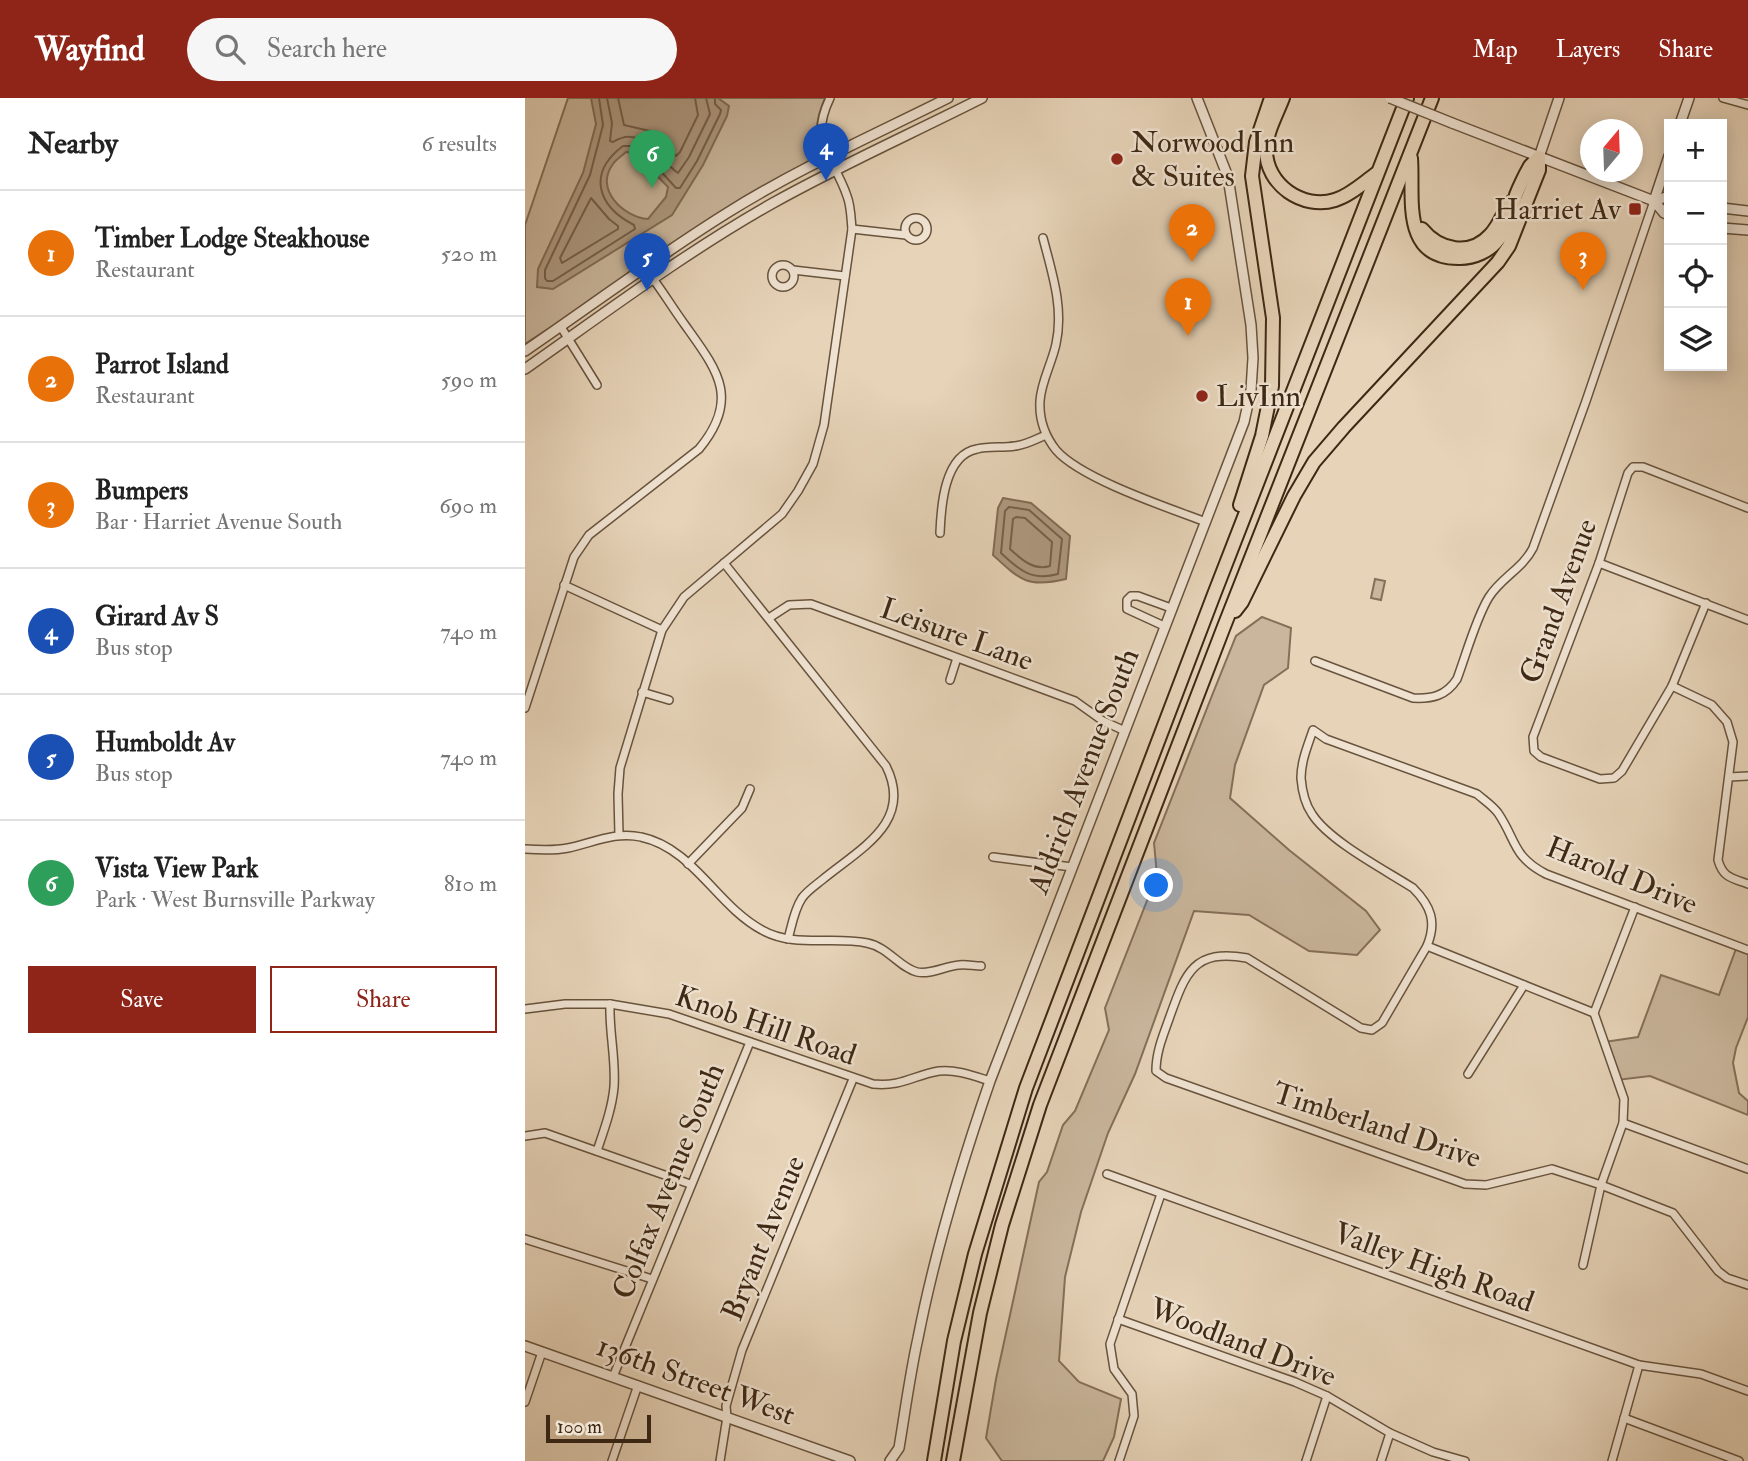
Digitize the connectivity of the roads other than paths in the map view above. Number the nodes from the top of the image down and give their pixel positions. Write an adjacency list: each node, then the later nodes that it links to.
1 (830, 98): 16 (street)
2 (948, 98): 16 (street)
3 (982, 98): 18 (street)
4 (1197, 98): 42 (street, Aldrich Avenue South)
5 (1271, 98): 47 (highway)
6 (1283, 98): 20 (highway)
7 (1390, 98): 17 (street, bridge)
8 (1407, 98): 20 (highway)
9 (1432, 98): 15 (highway)
10 (1559, 98): 17 (street)
11 (1689, 98): 14 (street)
12 (1723, 98): 13 (street)
13 (1748, 105)
14 (1682, 119)
15 (1411, 154): 17 (highway); 53 (highway)
16 (829, 157): 18 (street); 31 (street)
17 (1539, 157): 22 (street); 53 (highway)
18 (836, 171): 27 (street); 34 (street)
19 (1664, 171): 22 (street)
20 (1377, 173): 47 (highway)
21 (1664, 198): 22 (street)
22 (1654, 201): 25 (street); 56 (street)
23 (1727, 209): 24 (street)
24 (1748, 211)
25 (1664, 213)
26 (1727, 228): 28 (street)
27 (852, 229): 29 (street); 33 (street)
28 (1748, 230)
29 (906, 235)
30 (1043, 239): 40 (street)
31 (644, 267): 34 (street); 35 (street)
32 (793, 270): 33 (street)
33 (845, 276): 45 (street)
34 (653, 279): 36 (street); 46 (street)
35 (561, 327): 36 (street); 37 (street)
36 (568, 339): 38 (street); 39 (street)
37 (525, 351)
38 (525, 369)
39 (597, 385)
40 (1046, 435): 42 (street); 43 (street)
41 (1748, 508): 44 (street, Grand Avenue)
42 (1206, 522): 49 (street, Aldrich Avenue South)
43 (940, 533)
44 (1599, 562): 48 (street); 58 (street, Grand Avenue)
45 (724, 563): 50 (street); 54 (street)
46 (564, 585): 54 (street); 61 (street)
47 (1213, 597): 113 (highway)
48 (1706, 603): 51 (street); 58 (street)
49 (1171, 608): 52 (street, Aldrich Avenue South); 52 (street)
50 (769, 618): 55 (street, Leisure Lane); 73 (street)
51 (1748, 620)
52 (1164, 626): 62 (street, Aldrich Avenue South)
53 (1223, 628): 114 (highway)
54 (662, 630): 59 (street)
55 (957, 658): 57 (street); 62 (street, Leisure Lane)
56 (1315, 661)
57 (950, 680)
58 (1672, 686): 64 (street)
59 (642, 692): 60 (street); 66 (street)
60 (669, 700)
61 (525, 708)
62 (1125, 731): 70 (street, Aldrich Avenue South)
63 (1748, 776): 64 (street)
64 (1729, 777): 71 (street)
65 (750, 789): 69 (street)
66 (619, 835): 67 (street); 69 (street)
67 (525, 849)
68 (993, 857): 70 (street)
69 (688, 863): 73 (street)
70 (1072, 867): 84 (street, Aldrich Avenue South)
71 (1748, 884)
72 (1635, 907): 74 (street, Harold Drive); 75 (street, Harold Drive); 80 (street)
73 (788, 939): 76 (street)
74 (1427, 946): 77 (street); 91 (street, Timberland Drive)
75 (1748, 950)
76 (981, 966)
77 (1524, 985): 80 (street); 82 (street)
78 (610, 1004): 79 (street, Knob Hill Road); 81 (street, Knob Hill Road); 87 (street)
79 (525, 1009)
80 (1594, 1013): 85 (street)
81 (750, 1042): 83 (street, Knob Hill Road); 90 (street, Colfax Avenue South)
82 (1468, 1074)
83 (853, 1079): 84 (street, Knob Hill Road); 106 (street, Bryant Avenue)
84 (990, 1081): 109 (street, Aldrich Avenue South)
85 (1623, 1123): 88 (street); 91 (street)
86 (525, 1136): 87 (street)
87 (597, 1151): 90 (street)
88 (1748, 1169)
89 (1107, 1174): 92 (street, Valley High Road)
90 (690, 1184): 95 (street, Colfax Avenue South)
91 (1601, 1185): 94 (street); 96 (street, Timberland Drive)
92 (1161, 1194): 97 (street); 100 (street, Valley High Road)
93 (525, 1239): 95 (street)
94 (1583, 1265)
95 (652, 1279): 101 (street, Colfax Avenue South)
96 (1748, 1285)
97 (1118, 1319): 104 (street, Woodland Drive); 115 (street)
98 (525, 1346): 99 (street, 136th Street West)
99 (543, 1352): 101 (street, 136th Street West); 105 (street)
100 (1639, 1365): 103 (street, Valley High Road); 107 (street)
101 (613, 1377): 102 (street, 136th Street West)
102 (638, 1385): 106 (street, 136th Street West); 110 (street)
103 (1748, 1391)
104 (1327, 1396): 108 (street, Woodland Drive); 116 (street)
105 (525, 1402)
106 (727, 1417): 111 (street, Bryant Avenue); 112 (street, 136th Street West)
107 (1624, 1418): 119 (street); 120 (street)
108 (1390, 1433): 117 (street); 118 (street, Woodland Drive)
109 (891, 1460)
110 (612, 1461)
111 (720, 1461)
112 (851, 1461)
113 (934, 1461)
114 (953, 1461)
115 (1119, 1461)
116 (1306, 1461)
117 (1381, 1461)
118 (1465, 1461)
119 (1612, 1461)
120 (1739, 1461)

